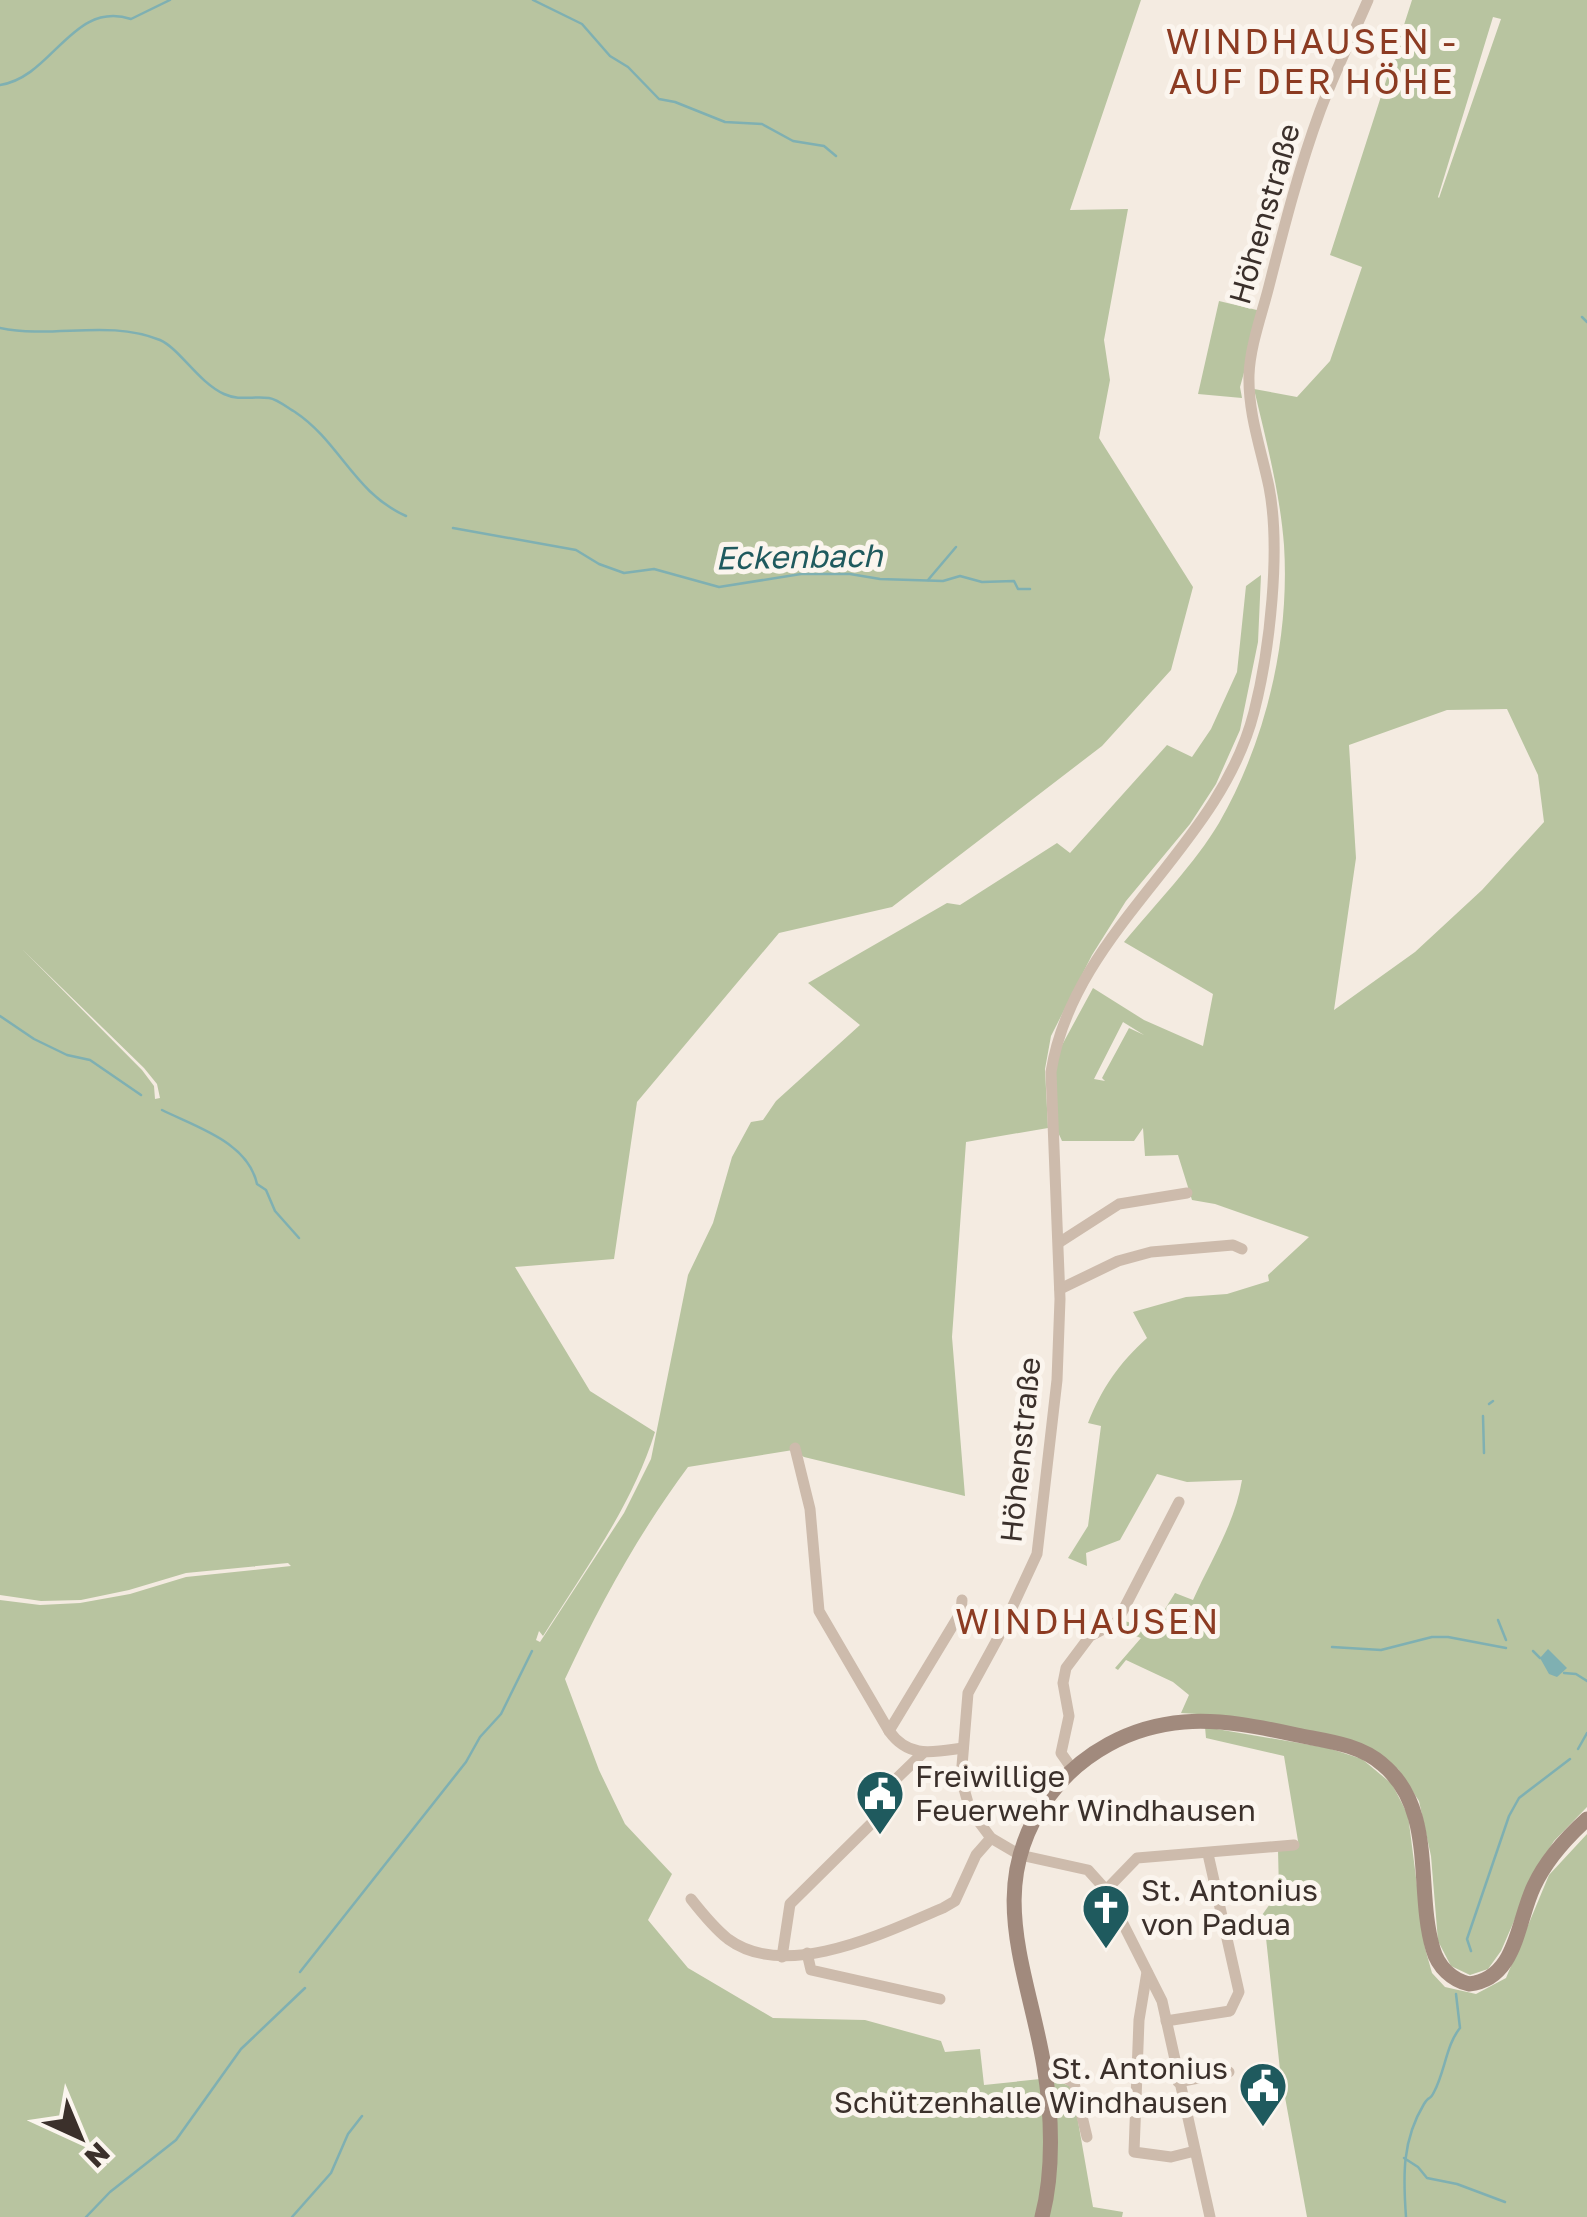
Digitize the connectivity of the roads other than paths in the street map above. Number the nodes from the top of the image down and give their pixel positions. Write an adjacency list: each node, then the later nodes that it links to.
1 (1368, 0): 3 (street, Höhenstraße)
2 (1188, 1193): 3 (street)
3 (1060, 1242): 5 (street, Höhenstraße)
4 (1242, 1249): 5 (street)
5 (1060, 1289): 10 (street, Höhenstraße)
6 (795, 1448): 9 (street)
7 (1179, 1502): 12 (street)
8 (962, 1600): 9 (street)
9 (889, 1732): 11 (street)
10 (963, 1748): 11 (street); 14 (street, Höhenstraße)
11 (923, 1753): 21 (street)
12 (1073, 1770): 13 (main road); 17 (main road)
13 (1587, 1818)
14 (991, 1838): 17 (street, Höhenstraße); 20 (street)
15 (1294, 1844): 16 (street)
16 (1208, 1854): 18 (street); 24 (street)
17 (1020, 1855): 18 (street, Höhenstraße); 25 (main road)
18 (1106, 1890): 22 (street)
19 (691, 1899): 21 (street)
20 (807, 1954): 21 (street); 23 (street)
21 (782, 1957)
22 (1147, 1972): 24 (street); 29 (street)
23 (940, 1999)
24 (1166, 2021): 27 (street)
25 (1044, 2064): 28 (street); 30 (main road)
26 (1229, 2072): 27 (street)
27 (1178, 2082): 29 (street)
28 (1087, 2137)
29 (1195, 2151): 31 (street)
30 (1042, 2217)
31 (1210, 2217)

